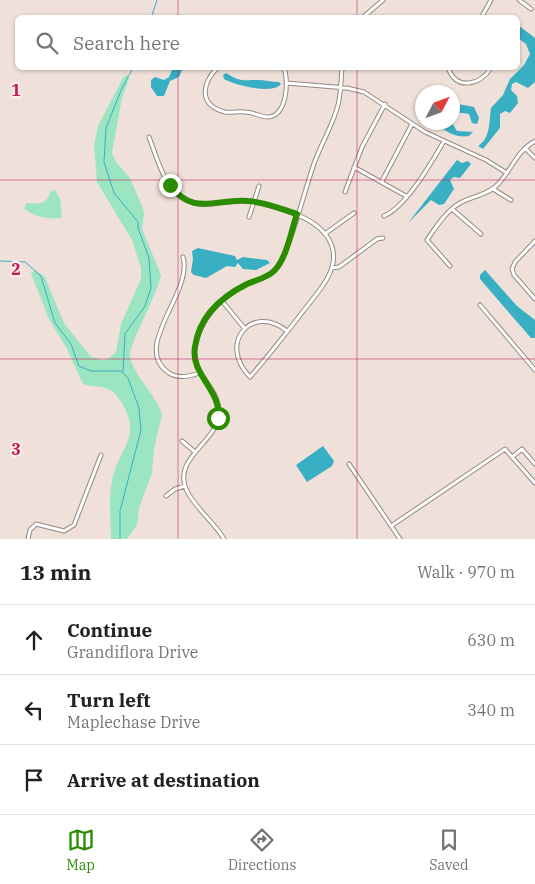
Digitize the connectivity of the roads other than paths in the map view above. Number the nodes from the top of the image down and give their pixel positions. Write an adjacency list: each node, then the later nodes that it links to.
1 (383, 0): 5 (street)
2 (491, 0): 6 (street)
3 (519, 0): 4 (street)
4 (531, 8)
5 (366, 15)
6 (483, 15)
7 (215, 70): 12 (street)
8 (284, 70): 12 (street)
9 (342, 70): 13 (street)
10 (450, 70): 11 (street)
11 (489, 70)
12 (286, 83): 13 (street)
13 (341, 88): 14 (street); 32 (street)
14 (385, 104): 15 (street); 21 (street)
15 (412, 124): 17 (street); 23 (street)
16 (149, 137): 29 (street)
17 (444, 141): 22 (street); 27 (street)
18 (535, 141): 19 (street)
19 (525, 148): 20 (street); 22 (street)
20 (535, 158)
21 (354, 167): 23 (street); 26 (street)
22 (507, 173): 25 (street)
23 (382, 181): 27 (street)
24 (259, 186): 29 (street)
25 (493, 189): 28 (street); 30 (street)
26 (346, 192)
27 (406, 196): 33 (street)
28 (511, 200)
29 (254, 201): 32 (street); 34 (street)
30 (452, 209): 36 (street); 40 (street)
31 (354, 213): 35 (street)
32 (297, 214): 35 (street); 43 (street)
33 (384, 216)
34 (249, 217)
35 (326, 233): 41 (street)
36 (481, 234)
37 (383, 238): 41 (street)
38 (535, 243): 42 (street)
39 (183, 257): 48 (street)
40 (450, 266)
41 (332, 268): 46 (street)
42 (535, 299)
43 (222, 301): 45 (street); 48 (street)
44 (480, 305): 47 (street)
45 (245, 329): 46 (street); 46 (street)
46 (287, 331)
47 (534, 367)
48 (199, 373): 50 (street)
49 (182, 441): 50 (street)
50 (195, 452): 56 (street)
51 (101, 455): 59 (street)
52 (512, 456): 54 (street); 55 (street); 58 (street)
53 (349, 464): 58 (street)
54 (535, 464)
55 (535, 483)
56 (185, 486): 57 (street); 60 (street)
57 (166, 496)
58 (391, 526): 61 (street)
59 (28, 539)
60 (224, 539)
61 (400, 539)

